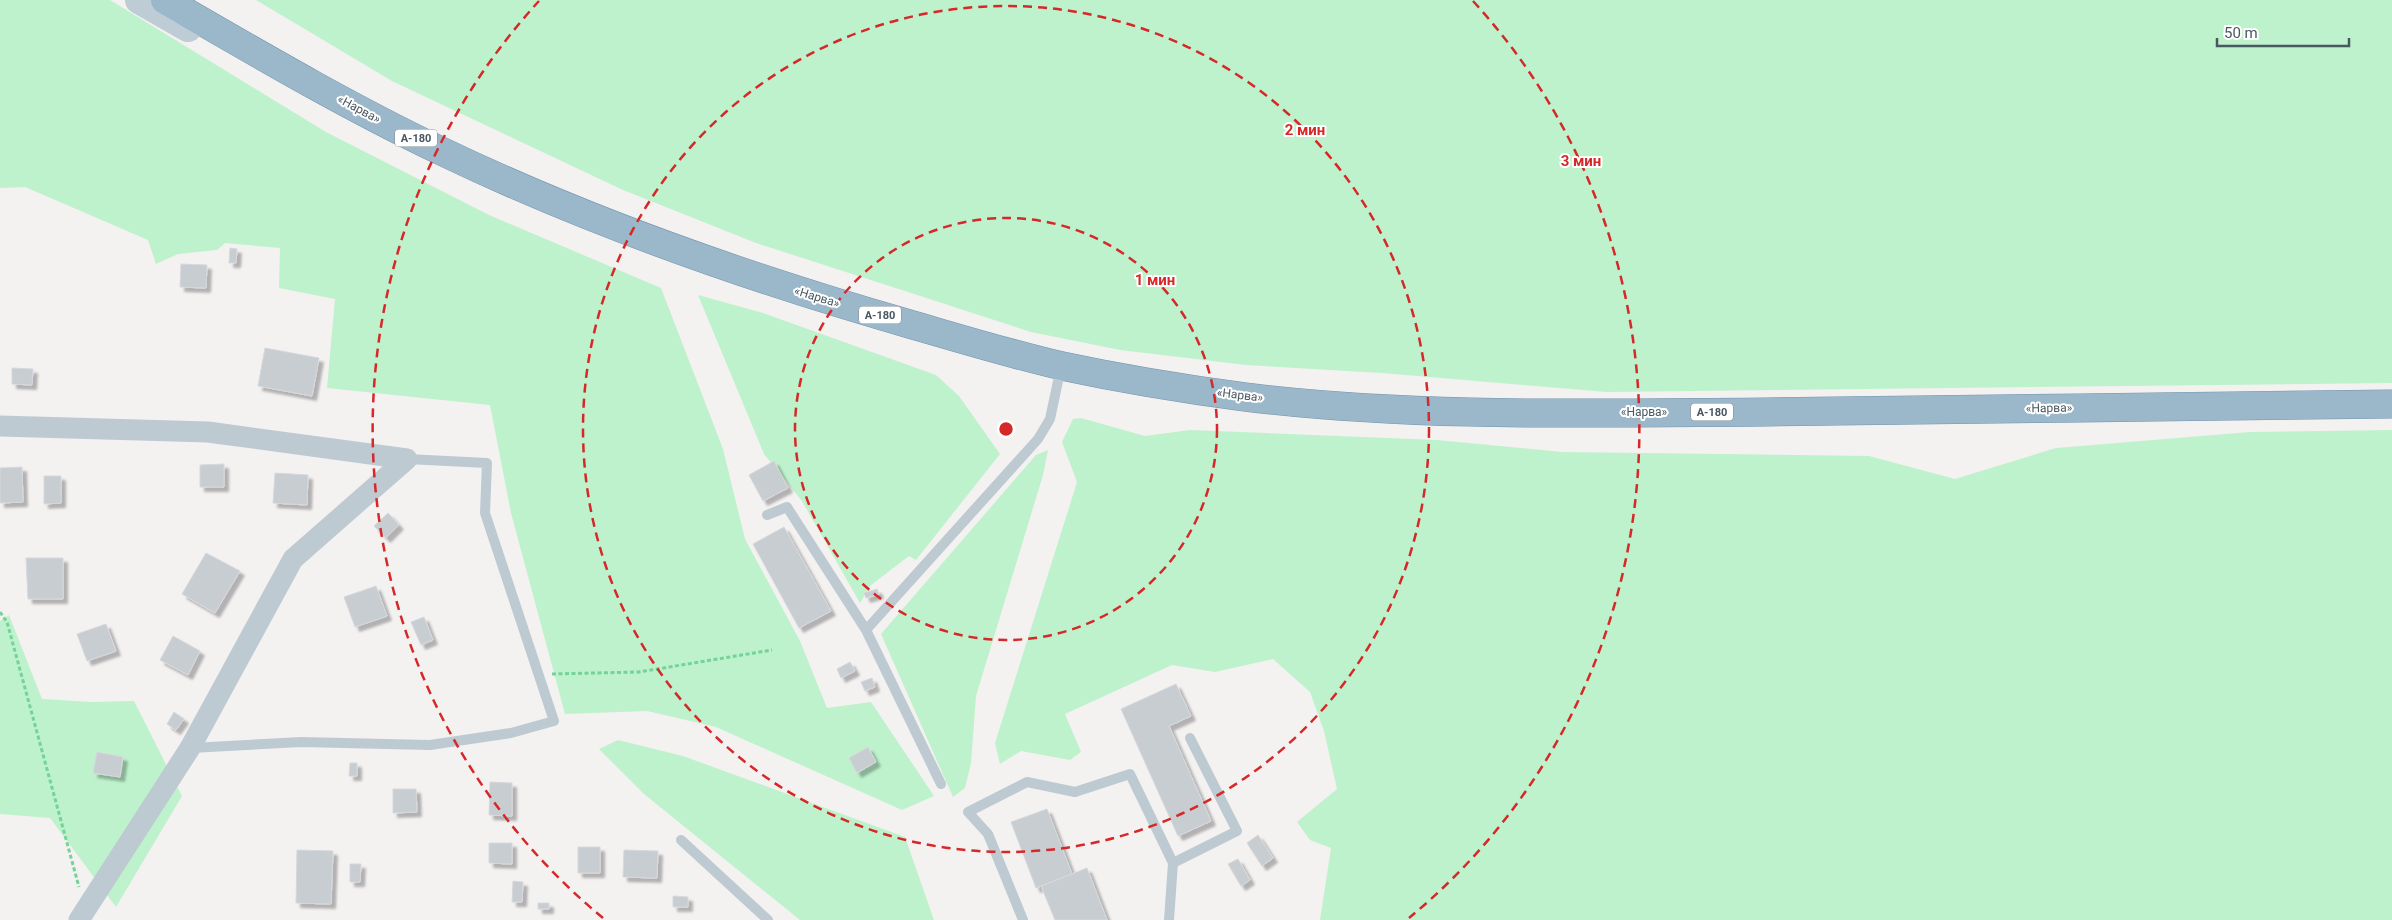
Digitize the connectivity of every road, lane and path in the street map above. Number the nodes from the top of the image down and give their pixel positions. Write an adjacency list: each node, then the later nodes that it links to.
1 (139, 0): 5 (main road)
2 (165, 0): 4 (highway, «Нарва» / А-180)
3 (191, 0): 4 (highway)
4 (654, 240): 5 (highway, «Нарва» / А-180)
5 (700, 259): 6 (highway, «Нарва» / А-180)
6 (1061, 366): 7 (highway, «Нарва» / А-180); 12 (lane)
7 (2392, 404)
8 (0, 426): 9 (street)
9 (407, 459): 14 (lane); 16 (street)
10 (767, 515): 12 (lane)
11 (0, 612): 20 (path)
12 (866, 630): 17 (lane)
13 (772, 650): 14 (path)
14 (539, 674): 16 (lane)
15 (1190, 738): 19 (lane)
16 (190, 748): 20 (street)
17 (941, 784)
18 (681, 840): 21 (lane)
19 (1173, 863): 22 (lane); 23 (lane)
20 (82, 915)
21 (768, 920)
22 (1023, 920)
23 (1169, 920)

